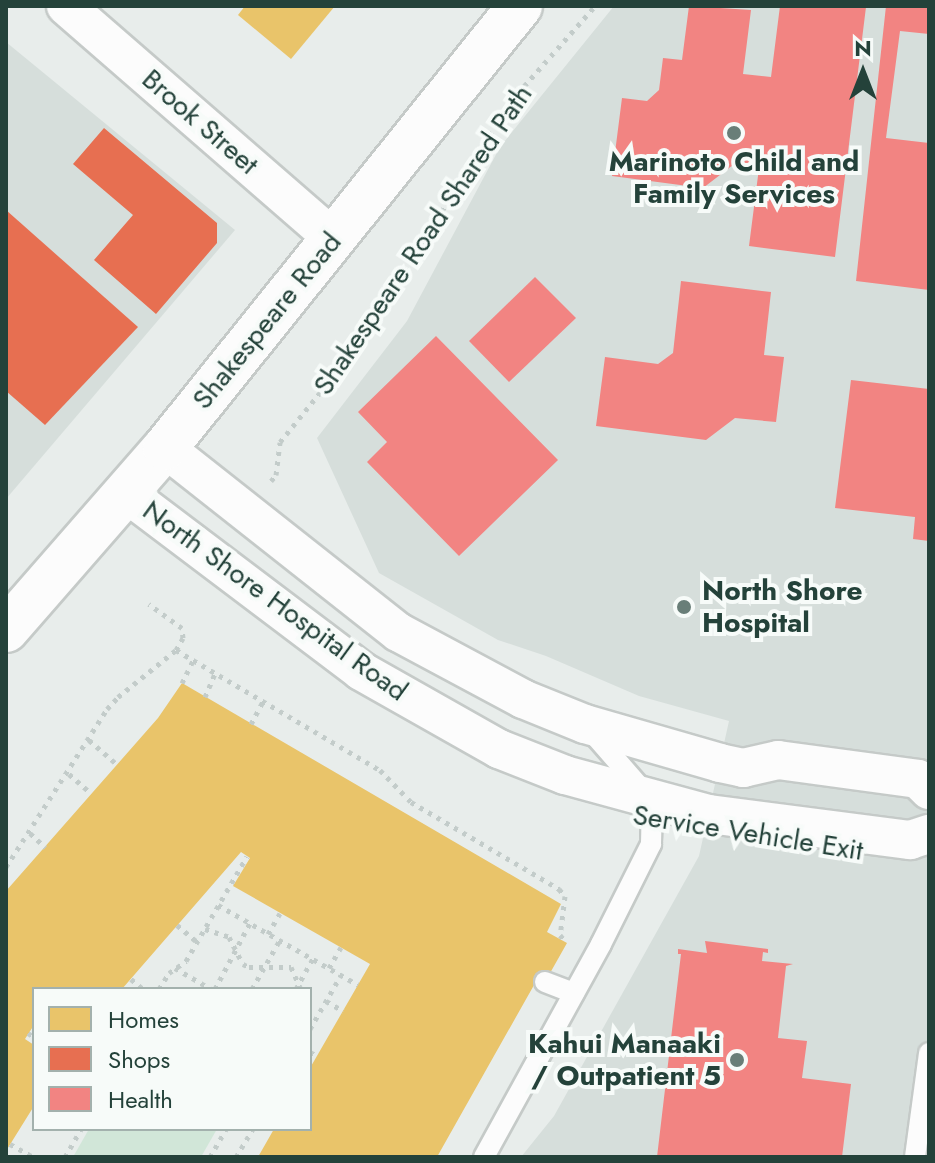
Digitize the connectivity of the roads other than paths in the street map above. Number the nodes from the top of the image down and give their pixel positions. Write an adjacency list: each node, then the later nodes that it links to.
1 (66, 6): 3 (street, Brook Street)
2 (520, 6): 3 (main road, Shakespeare Road)
3 (334, 239): 4 (main road, Shakespeare Road)
4 (165, 448): 5 (main road, Shakespeare Road); 7 (street, North Shore Hospital Road)
5 (126, 493): 6 (main road, Shakespeare Road); 11 (street, North Shore Hospital Road)
6 (6, 630)
7 (585, 724): 8 (street, North Shore Hospital Road); 11 (lane)
8 (743, 768): 9 (street, North Shore Hospital Road); 10 (street)
9 (929, 790)
10 (929, 809)
11 (652, 812): 12 (street, North Shore Hospital Road); 13 (street, Service Vehicle Exit); 15 (lane)
12 (929, 834)
13 (929, 858)
14 (545, 982): 15 (lane)
15 (574, 993): 17 (lane)
16 (929, 1053): 18 (lane)
17 (484, 1157)
18 (915, 1157)

